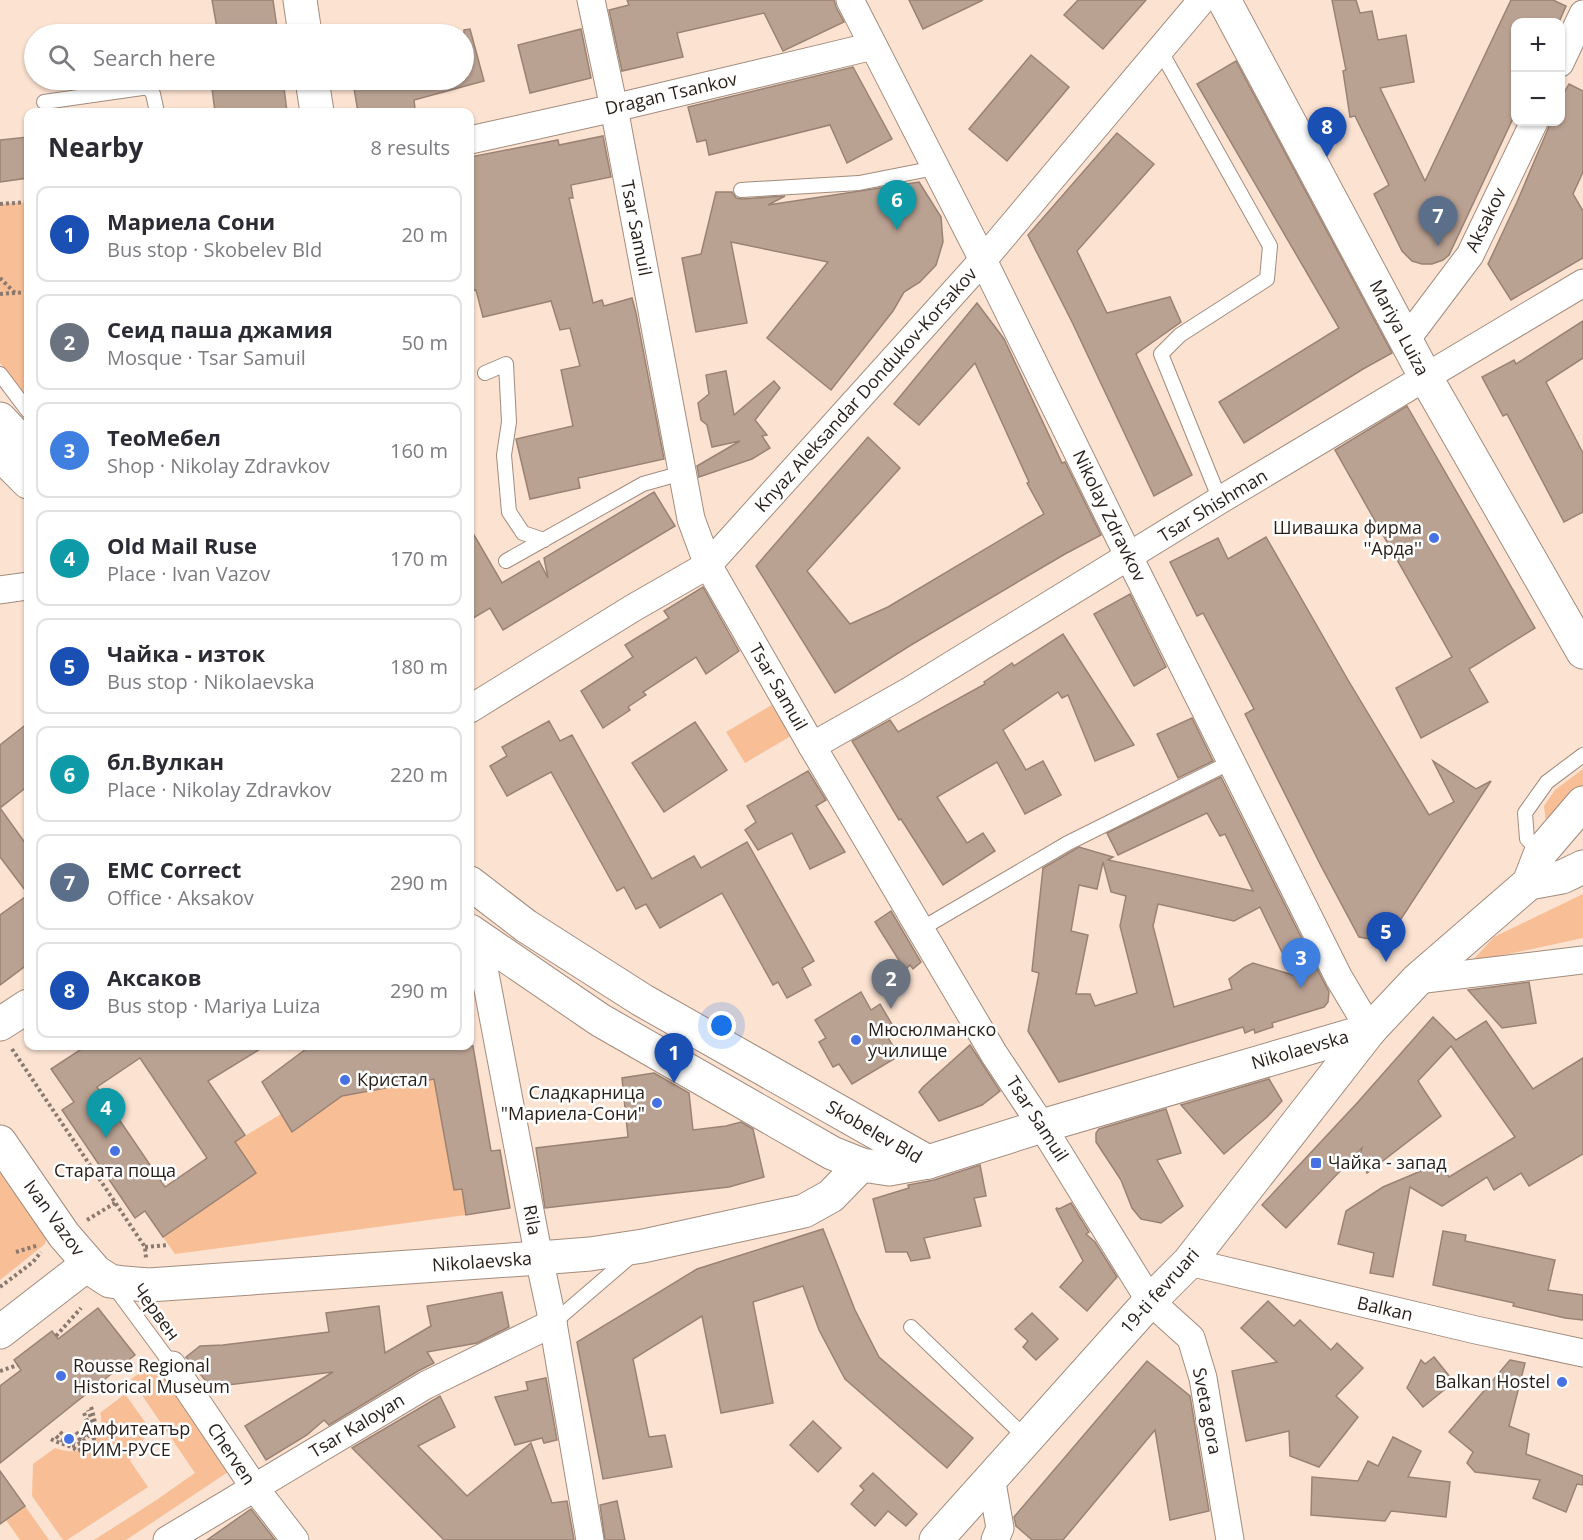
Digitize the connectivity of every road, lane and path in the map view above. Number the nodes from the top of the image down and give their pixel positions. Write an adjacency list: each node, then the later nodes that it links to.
1 (300, 0): 7 (main road)
2 (591, 0): 17 (street, Tsar Samuil)
3 (850, 0): 8 (street, Nikolay Zdravkov)
4 (1202, 0): 9 (street, Knyaz Aleksandar Dondukov-Korsakov)
5 (1224, 0): 30 (main road, Mariya Luiza)
6 (1583, 14): 10 (street)
7 (304, 24)
8 (873, 46): 17 (street, Dragan Tsankov); 20 (street, Nikolay Zdravkov)
9 (1160, 50): 24 (street, Knyaz Aleksandar Dondukov-Korsakov); 40 (lane)
10 (1565, 52)
11 (113, 90): 14 (lane)
12 (150, 90): 15 (lane)
13 (313, 90): 16 (main road)
14 (44, 102)
15 (156, 108)
16 (316, 108)
17 (614, 108): 19 (street, Dragan Tsankov); 38 (street, Tsar Samuil)
18 (1532, 126): 30 (street, Aksakov)
19 (474, 139)
20 (935, 168): 21 (lane); 24 (street, Nikolay Zdravkov)
21 (741, 190)
22 (24, 202): 23 (path)
23 (0, 204)
24 (983, 260): 42 (street, Nikolay Zdravkov); 44 (street, Knyaz Aleksandar Dondukov-Korsakov)
25 (0, 278): 28 (path)
26 (1583, 283): 33 (street, Tsar Shishman)
27 (24, 292): 28 (path)
28 (16, 293): 29 (path)
29 (0, 294)
30 (1406, 340): 33 (main road, Mariya Luiza)
31 (485, 373): 41 (lane)
32 (0, 374): 34 (lane)
33 (1426, 378): 40 (street, Tsar Shishman); 47 (main road, Mariya Luiza)
34 (24, 406)
35 (0, 419): 36 (main road)
36 (24, 445)
37 (0, 454): 39 (main road)
38 (682, 473): 41 (lane); 44 (street, Tsar Samuil)
39 (24, 478)
40 (1220, 500): 42 (street, Tsar Shishman)
41 (544, 540): 43 (lane)
42 (1128, 556): 49 (street, Tsar Shishman); 51 (street, Nikolay Zdravkov)
43 (506, 561)
44 (708, 565): 48 (street, Knyaz Aleksandar Dondukov-Korsakov); 49 (street, Tsar Samuil)
45 (24, 587): 46 (street)
46 (0, 590)
47 (1583, 652)
48 (474, 707)
49 (812, 746): 57 (street, Tsar Samuil)
50 (1583, 755): 53 (lane)
51 (1231, 762): 57 (lane); 62 (street, Nikolay Zdravkov)
52 (1583, 803): 53 (main road, Nikolaevska)
53 (1541, 852): 55 (main road, Nikolaevska)
54 (1583, 867): 55 (main road)
55 (1529, 883): 60 (main road, Nikolaevska)
56 (474, 886): 66 (main road, Skobelev Bld)
57 (921, 929): 64 (street, Tsar Samuil)
58 (474, 944): 67 (main road, Skobelev Bld); 70 (street, Rila)
59 (1583, 960): 60 (street)
60 (1416, 980): 62 (main road, Nikolaevska)
61 (24, 1010): 63 (main road)
62 (1370, 1030): 64 (main road, Nikolaevska); 71 (main road, 19-ti fevruari)
63 (4, 1033): 68 (path)
64 (1042, 1126): 66 (main road, Nikolaevska); 73 (street, Tsar Samuil)
65 (0, 1142): 72 (main road, Ivan Vazov)
66 (928, 1162): 67 (main road, Skobelev Bld)
67 (861, 1165): 69 (main road, Nikolaevska)
68 (168, 1245)
69 (643, 1246): 70 (main road, Nikolaevska); 75 (lane)
70 (539, 1258): 72 (main road, Nikolaevska); 75 (street, Rila)
71 (1189, 1262): 73 (main road, 19-ti fevruari); 79 (street, Balkan)
72 (99, 1272): 77 (main road); 81 (lane, Червен)
73 (1150, 1301): 91 (main road, 19-ti fevruari); 101 (street, Sveta gora)
74 (83, 1306): 78 (path)
75 (553, 1323): 95 (street, Tsar Kaloyan); 98 (street, Rila)
76 (911, 1327): 91 (lane)
77 (0, 1332)
78 (56, 1336)
79 (1583, 1353)
80 (18, 1365): 82 (path)
81 (172, 1365): 95 (street, Cherven)
82 (0, 1371)
83 (88, 1410): 84 (path); 87 (path); 87 (path)
84 (95, 1425): 85 (path); 87 (path)
85 (99, 1430)
86 (76, 1432): 90 (path)
87 (89, 1433): 90 (path); 93 (path)
88 (56, 1435): 89 (path); 90 (path); 92 (path)
89 (69, 1437)
90 (83, 1439): 92 (path); 93 (path)
91 (1027, 1439): 94 (main road, 19-ti fevruari)
92 (71, 1446): 93 (path)
93 (88, 1446)
94 (991, 1477): 99 (main road, 19-ti fevruari); 100 (street)
95 (254, 1487): 96 (street, Tsar Kaloyan); 97 (street, Cherven)
96 (167, 1540)
97 (295, 1540)
98 (590, 1540)
99 (936, 1540)
100 (995, 1540)
101 (1230, 1540)

